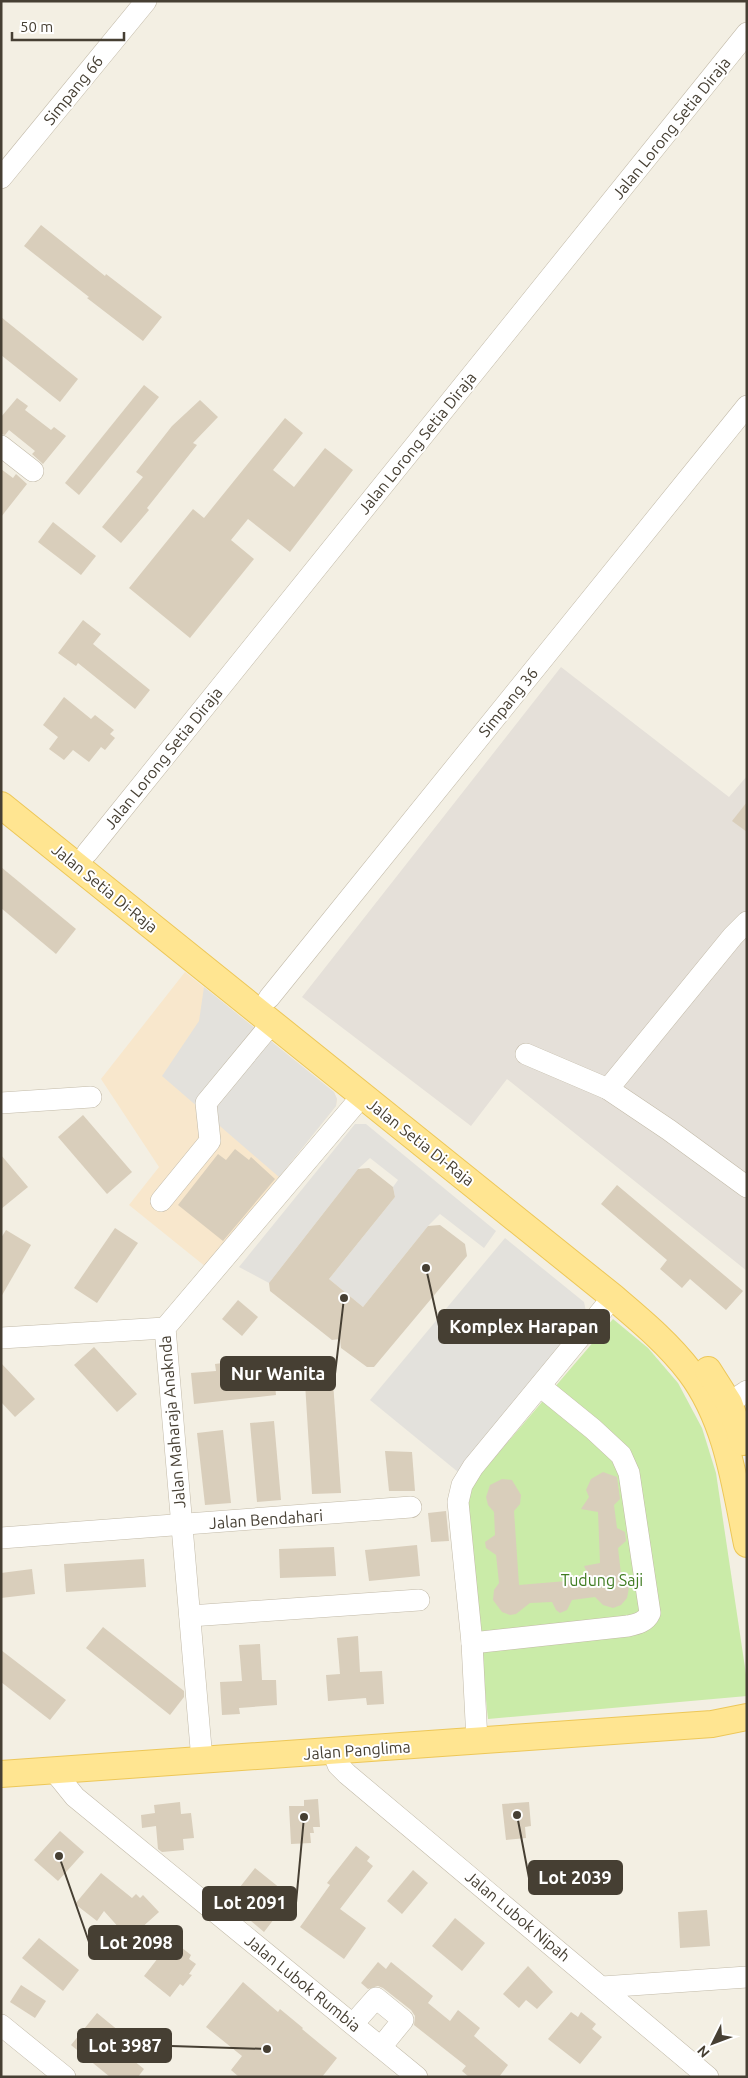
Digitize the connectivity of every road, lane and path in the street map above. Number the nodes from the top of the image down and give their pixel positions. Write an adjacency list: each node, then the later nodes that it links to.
1 (146, 1): 3 (street, Simpang 66)
2 (747, 33): 9 (street, Jalan Lorong Setia Diraja)
3 (1, 178)
4 (747, 406): 11 (street, Simpang 36)
5 (1, 446): 6 (street)
6 (33, 471)
7 (1, 784): 9 (main road, Jalan Setia Di-Raja)
8 (1, 805): 12 (main road, Jalan Setia Di-Raja)
9 (87, 853): 11 (main road, Jalan Setia Di-Raja)
10 (747, 922): 14 (street)
11 (269, 998): 24 (main road, Jalan Setia Di-Raja)
12 (272, 1023): 15 (main road, Jalan Setia Di-Raja); 19 (street)
13 (526, 1054): 14 (street)
14 (608, 1089): 18 (street)
15 (362, 1096): 20 (main road, Jalan Setia Di-Raja); 21 (street, Jalan Maharaja Anaknda)
16 (91, 1097): 17 (street)
17 (1, 1103)
18 (747, 1187)
19 (161, 1201)
20 (614, 1297): 23 (street); 29 (main road, Jalan Setia Di-Raja)
21 (164, 1328): 22 (street); 27 (street, Jalan Maharaja Anaknda)
22 (1, 1338)
23 (540, 1386): 32 (street); 32 (street)
24 (738, 1397): 25 (main road, Jalan Setia Di-Raja)
25 (747, 1454)
26 (411, 1507): 27 (street, Jalan Bendahari)
27 (181, 1525): 28 (street, Jalan Bendahari); 31 (street, Jalan Maharaja Anaknda)
28 (1, 1538)
29 (747, 1544)
30 (419, 1600): 31 (street)
31 (190, 1616): 38 (street, Jalan Maharaja Anaknda)
32 (472, 1643): 36 (street)
33 (747, 1716): 34 (main road, Jalan Panglima)
34 (712, 1724): 35 (main road, Jalan Panglima); 36 (main road, Jalan Panglima)
35 (747, 1727)
36 (477, 1741): 37 (main road, Jalan Panglima)
37 (333, 1752): 38 (main road, Jalan Panglima); 42 (street, Jalan Lubok Nipah)
38 (202, 1760): 39 (main road, Jalan Panglima)
39 (54, 1771): 40 (main road, Jalan Panglima); 43 (street, Jalan Lubok Rumbia)
40 (1, 1774)
41 (747, 1977): 42 (street)
42 (602, 1987): 48 (street, Jalan Lubok Nipah)
43 (353, 2024): 45 (street, Jalan Lubok Rumbia); 45 (street)
44 (1, 2025): 46 (street)
45 (381, 2047): 47 (street, Jalan Lubok Rumbia)
46 (65, 2077)
47 (417, 2077)
48 (708, 2077)

